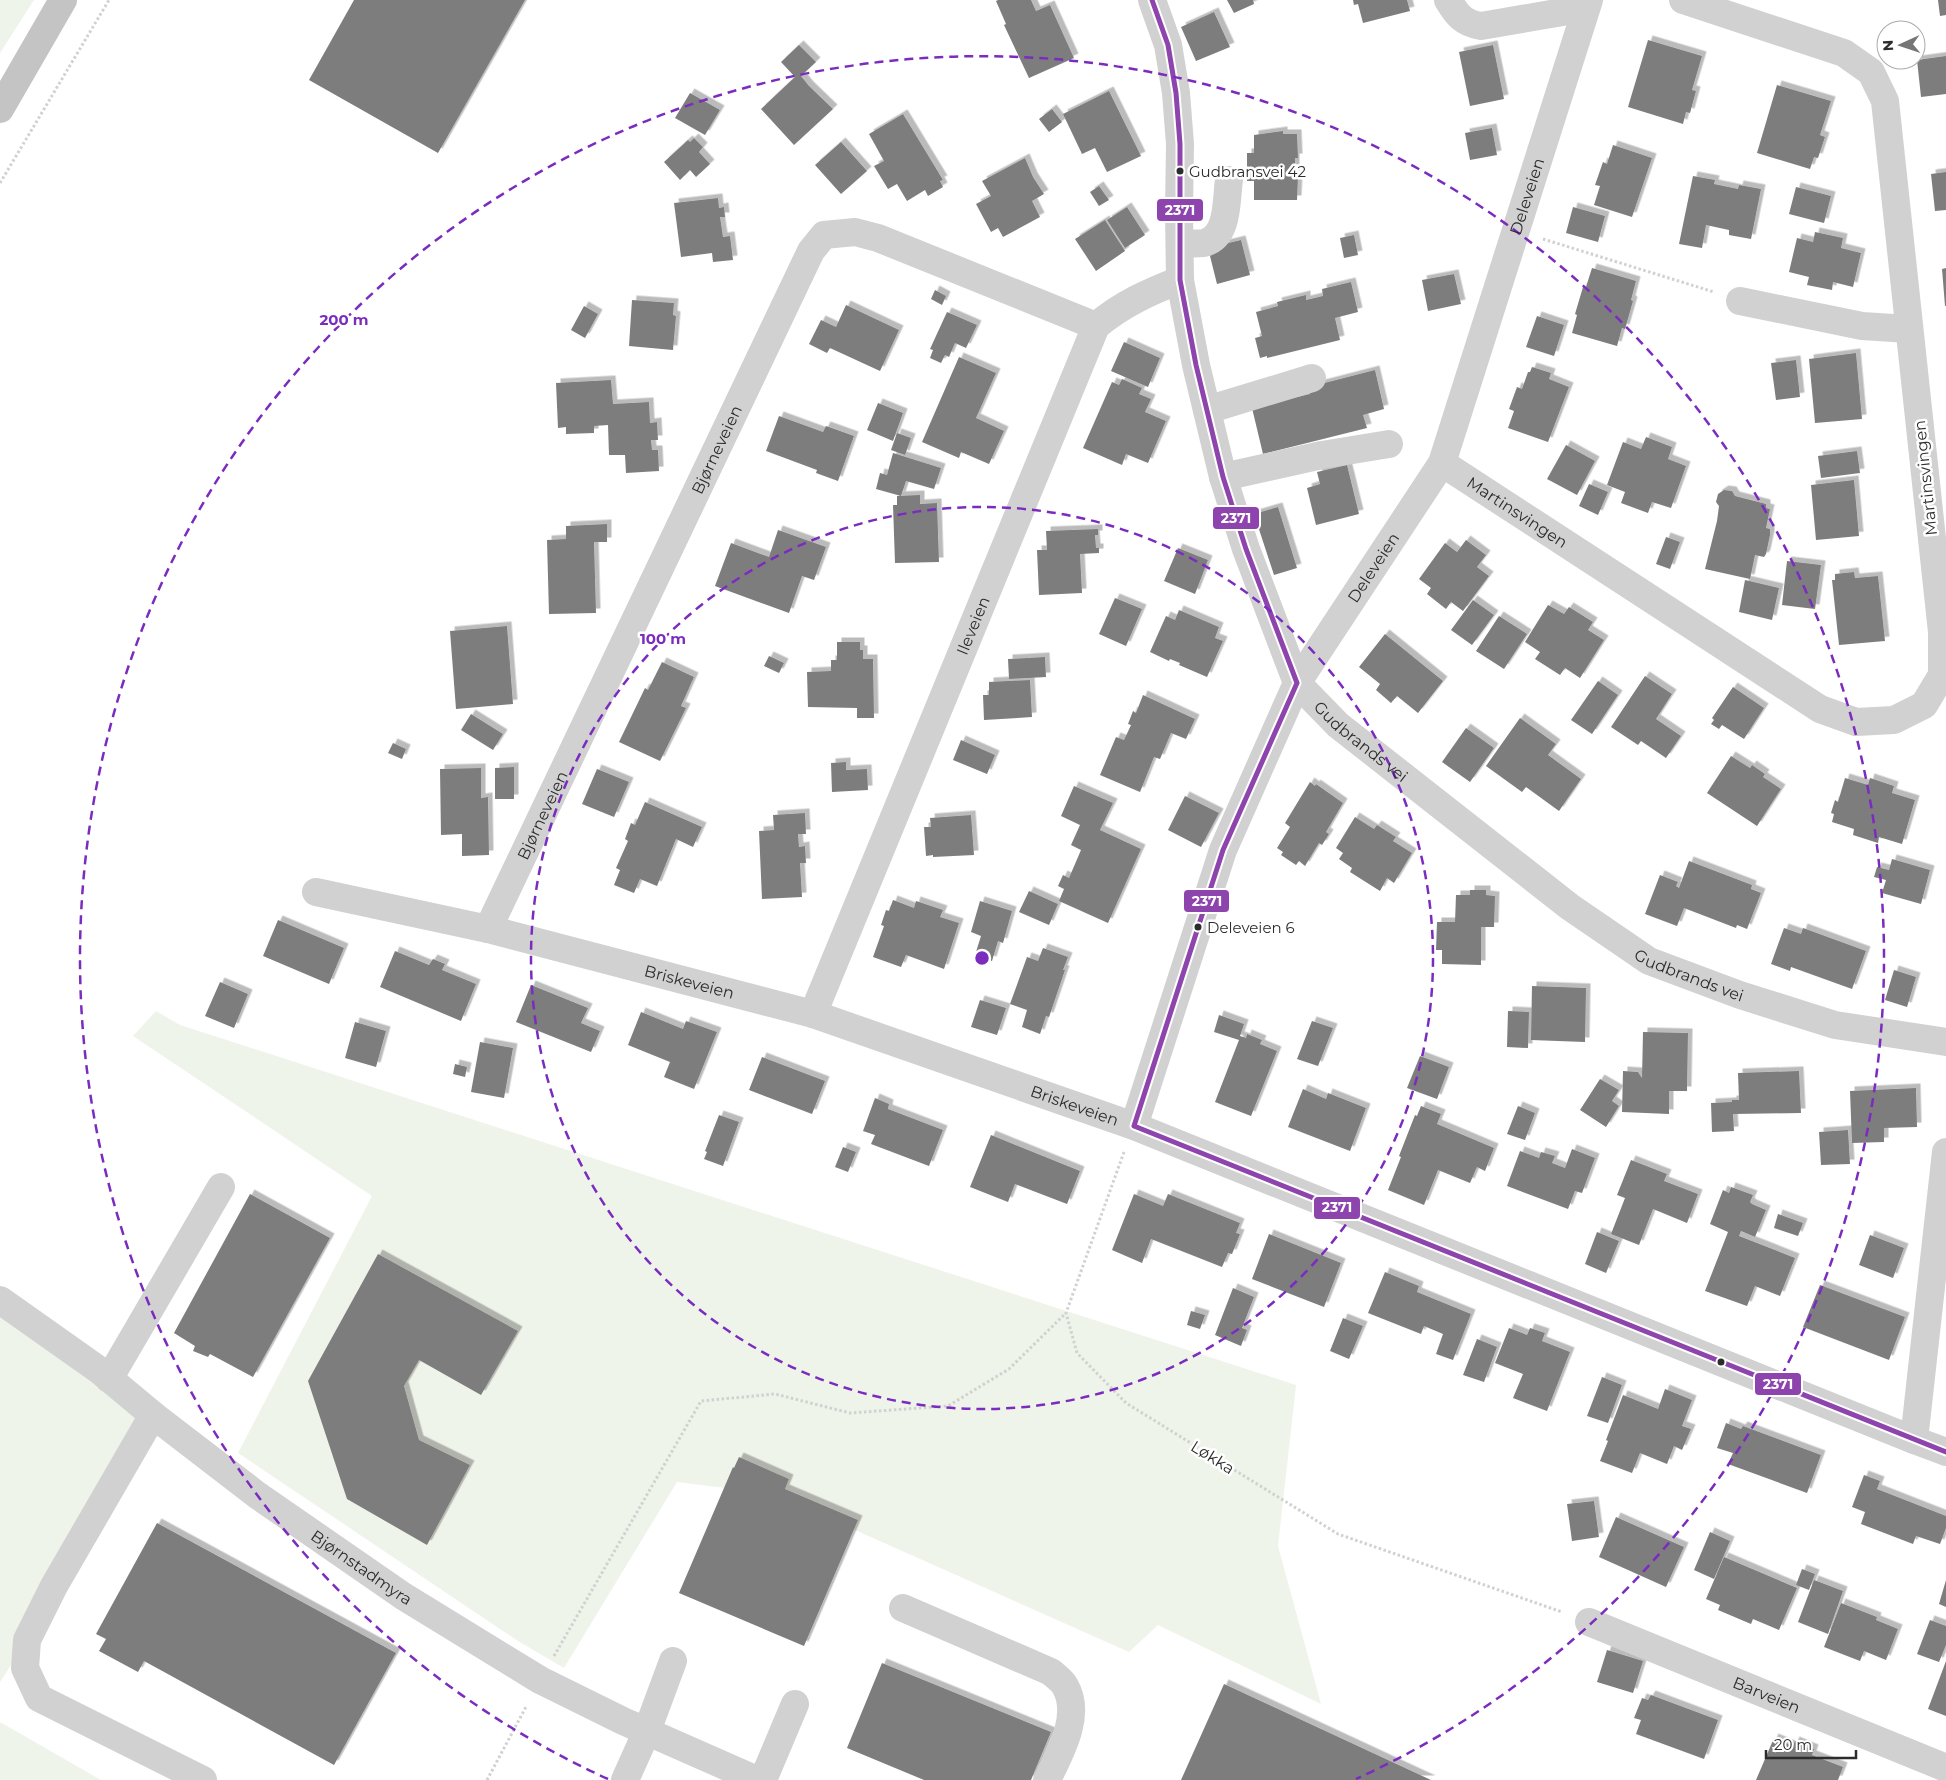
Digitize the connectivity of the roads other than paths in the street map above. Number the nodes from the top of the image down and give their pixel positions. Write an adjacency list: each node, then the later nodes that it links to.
1 (64, 0): 6 (main road)
2 (1152, 0): 8 (street, Gudbrands vei)
3 (1448, 0): 5 (street)
4 (1683, 0): 12 (street, Martinsvingen)
5 (1588, 4): 16 (street, Deleveien)
6 (0, 110)
7 (1229, 180): 8 (street)
8 (1180, 244): 9 (street, Gudbrands vei)
9 (1180, 280): 11 (street, Ileveien); 14 (street, Gudbrands vei)
10 (1740, 301): 12 (street)
11 (1096, 326): 21 (street, Bjørneveien); 22 (street, Ileveien)
12 (1909, 329): 19 (street, Martinsvingen)
13 (1312, 378): 14 (street)
14 (1207, 410): 17 (street, Gudbrands vei)
15 (1389, 444): 17 (street)
16 (1442, 464): 18 (street, Deleveien); 19 (street, Martinsvingen)
17 (1223, 476): 18 (street, Gudbrands vei)
18 (1297, 682): 23 (street, Gudbrands vei); 24 (street, Deleveien)
19 (1944, 682)
20 (316, 892): 21 (street, Briskeveien)
21 (488, 929): 22 (street, Briskeveien)
22 (813, 1014): 24 (street, Briskeveien)
23 (1946, 1042)
24 (1134, 1126): 30 (street, Briskeveien)
25 (1946, 1152): 30 (street)
26 (221, 1186): 28 (street)
27 (0, 1300): 28 (street, Bjørnstadmyra)
28 (109, 1379): 29 (street, Bjørnstadmyra)
29 (153, 1415): 36 (street, Bjørnstadmyra); 38 (street)
30 (1914, 1440): 31 (street, Briskeveien)
31 (1946, 1452)
32 (903, 1608): 42 (street)
33 (1588, 1622): 37 (street, Barveien)
34 (673, 1661): 36 (street)
35 (795, 1704): 41 (street)
36 (647, 1731): 39 (street); 40 (street, Bjørnstadmyra)
37 (1946, 1768)
38 (203, 1780)
39 (625, 1780)
40 (757, 1780)
41 (763, 1780)
42 (1047, 1780)

